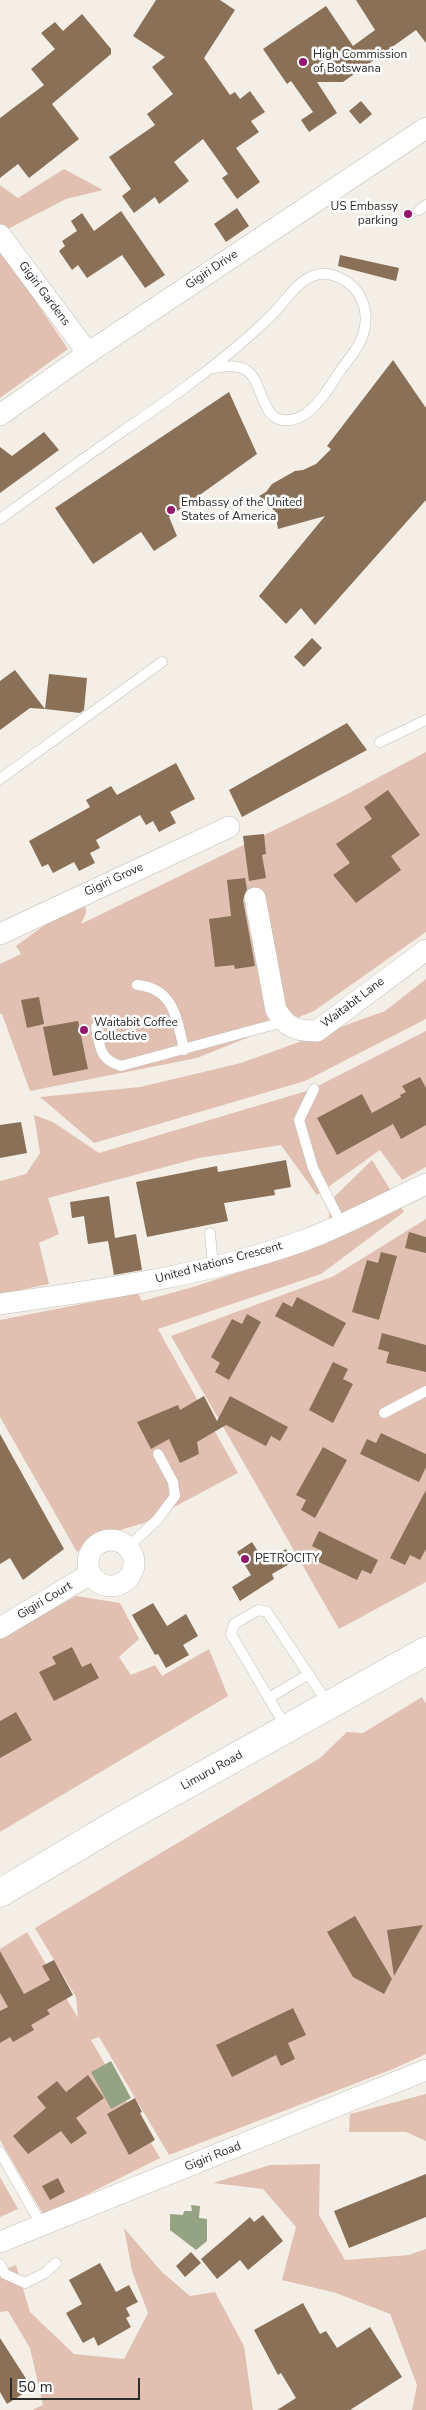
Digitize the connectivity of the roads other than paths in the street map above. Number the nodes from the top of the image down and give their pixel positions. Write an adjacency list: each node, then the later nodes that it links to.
1 (426, 128): 3 (street, Gigiri Drive)
2 (0, 235): 3 (street, Gigiri Gardens)
3 (88, 353): 5 (street, Gigiri Drive)
4 (213, 368): 4 (lane); 6 (lane)
5 (0, 414)
6 (0, 520)
7 (162, 662): 10 (lane)
8 (426, 720): 9 (lane)
9 (380, 742)
10 (0, 778)
11 (229, 827): 13 (street, Gigiri Grove)
12 (255, 898): 16 (street)
13 (0, 934)
14 (426, 950): 16 (street, Waitabit Lane)
15 (137, 985): 18 (lane)
16 (283, 1022): 18 (lane)
17 (96, 1027): 18 (lane)
18 (184, 1050)
19 (314, 1090): 21 (lane)
20 (426, 1184): 21 (street, United Nations Crescent)
21 (341, 1223): 23 (street, United Nations Crescent)
22 (210, 1233): 23 (lane)
23 (213, 1266): 24 (street, United Nations Crescent)
24 (0, 1304)
25 (426, 1391): 26 (lane)
26 (384, 1413)
27 (158, 1454): 28 (lane)
28 (128, 1547): 29 (street); 29 (street)
29 (90, 1574): 30 (street, Gigiri Court)
30 (0, 1628)
31 (426, 1651): 34 (main road, Limuru Road)
32 (309, 1674): 33 (lane); 33 (lane); 34 (lane)
33 (268, 1698): 35 (lane)
34 (330, 1705): 35 (main road, Limuru Road)
35 (287, 1730): 36 (main road, Limuru Road)
36 (0, 1893)
37 (426, 2070): 39 (street, Gigiri Road)
38 (0, 2152): 39 (lane)
39 (42, 2226): 40 (street, Gigiri Road)
40 (0, 2242)
41 (56, 2263): 42 (lane)
42 (0, 2264)

